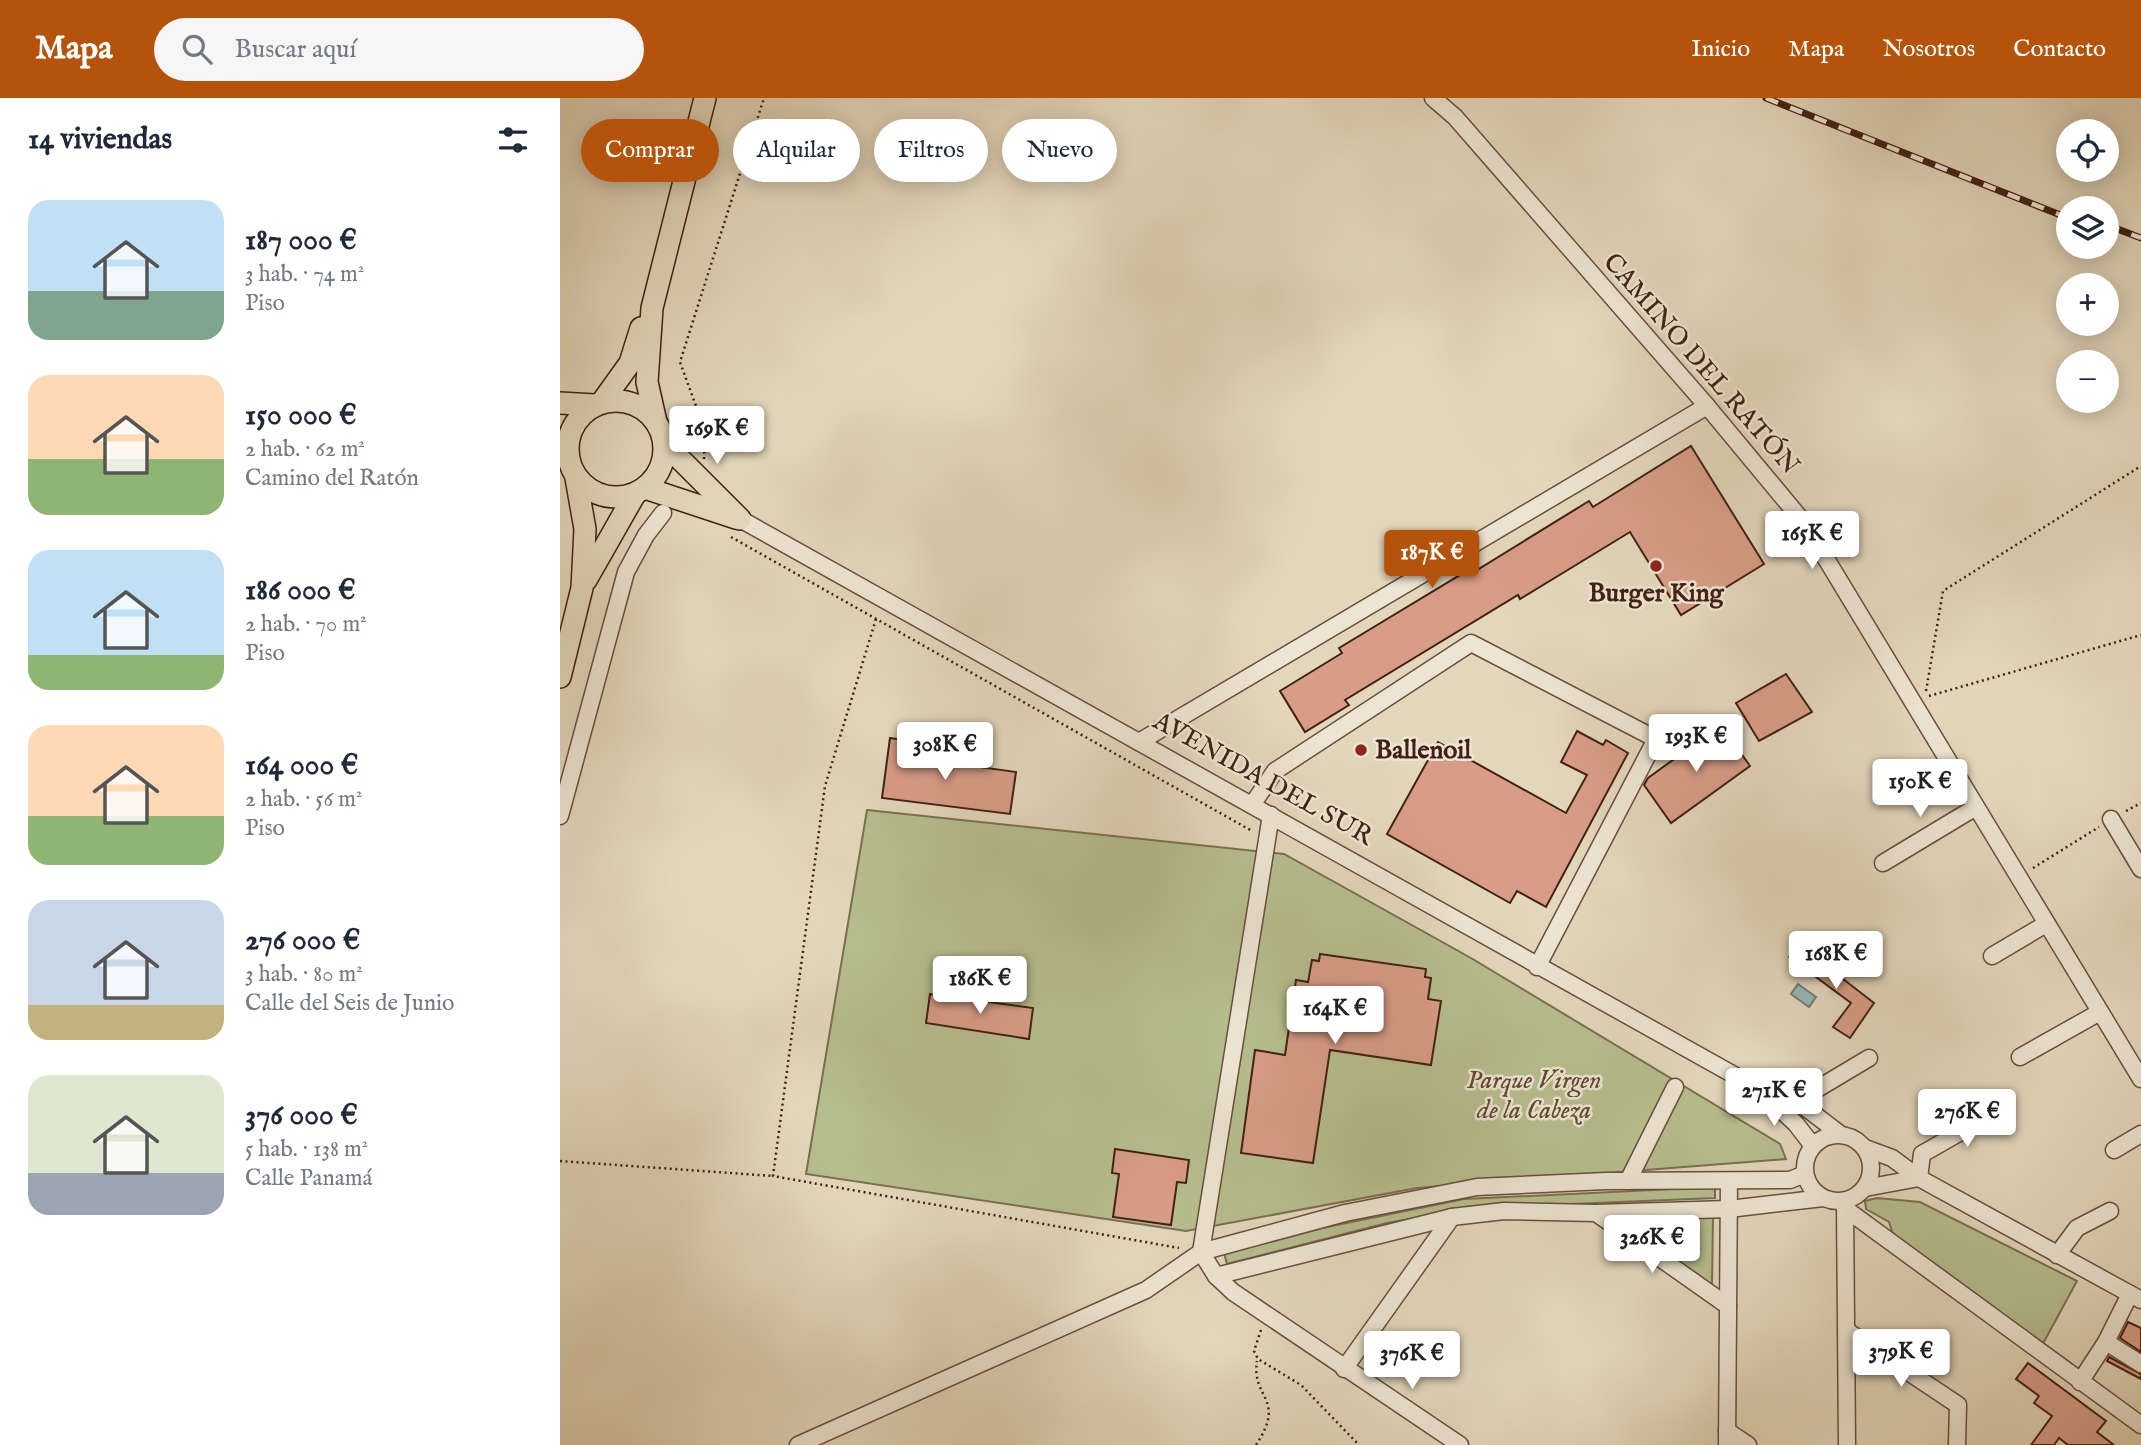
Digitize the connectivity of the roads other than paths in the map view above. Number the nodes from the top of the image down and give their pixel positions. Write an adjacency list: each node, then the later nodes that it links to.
1 (705, 98): 3 (main road)
2 (1433, 98): 6 (street, CAMINO DEL RATÓN)
3 (652, 308): 5 (main road); 7 (main road)
4 (560, 403): 5 (main road)
5 (599, 404): 7 (main road); 9 (main road)
6 (1707, 406): 16 (street); 18 (street, CAMINO DEL RATÓN)
7 (656, 422): 8 (main road)
8 (664, 443): 11 (main road); 13 (main road, AVENIDA DEL SUR)
9 (564, 448): 10 (main road)
10 (576, 478): 11 (main road); 14 (main road)
11 (640, 491): 13 (main road, AVENIDA DEL SUR); 14 (main road)
12 (663, 513): 19 (street)
13 (735, 528): 16 (street, AVENIDA DEL SUR)
14 (582, 589): 15 (main road)
15 (560, 677)
16 (1139, 742): 17 (street, AVENIDA DEL SUR)
17 (1252, 805): 20 (street, AVENIDA DEL SUR); 26 (street)
18 (1976, 807): 22 (street); 24 (street, CAMINO DEL RATÓN)
19 (560, 816)
20 (1271, 816): 26 (street, AVENIDA DEL SUR); 51 (street)
21 (2111, 819): 23 (street)
22 (1883, 863)
23 (2141, 869)
24 (2046, 924): 25 (street); 27 (street, CAMINO DEL RATÓN)
25 (1992, 956)
26 (1537, 967): 32 (street, AVENIDA DEL SUR)
27 (2100, 1012): 28 (street); 30 (street, CAMINO DEL RATÓN)
28 (2020, 1057)
29 (1868, 1058): 33 (street)
30 (2139, 1070)
31 (1675, 1087): 42 (street)
32 (1758, 1089): 33 (street, AVENIDA DEL SUR); 37 (street, AVENIDA DEL SUR)
33 (1797, 1101): 35 (street, AVENIDA DEL SUR)
34 (1999, 1110): 41 (street)
35 (1840, 1134): 37 (street); 38 (street)
36 (2141, 1134): 39 (street)
37 (1813, 1146): 40 (street)
38 (1865, 1147): 41 (street); 44 (street)
39 (2113, 1150)
40 (1805, 1174): 43 (street); 45 (street)
41 (1919, 1178): 44 (street); 52 (street)
42 (1628, 1181): 43 (street); 51 (street)
43 (1728, 1181): 47 (street)
44 (1865, 1188): 46 (street)
45 (1823, 1198): 46 (street); 47 (street)
46 (1846, 1205): 56 (street); 60 (street)
47 (1729, 1209): 49 (street); 55 (street)
48 (2110, 1212): 52 (street)
49 (1596, 1213): 50 (street); 55 (street)
50 (1452, 1217): 53 (street); 59 (street)
51 (1201, 1252): 53 (street); 63 (street)
52 (2057, 1255): 54 (street)
53 (1216, 1276): 59 (street)
54 (2135, 1297): 57 (street)
55 (1728, 1306): 62 (street)
56 (1847, 1331): 66 (street); 67 (street)
57 (2106, 1342): 58 (street); 60 (street)
58 (2141, 1364)
59 (1344, 1368): 64 (street)
60 (2080, 1382): 61 (street)
61 (2141, 1425)
62 (1727, 1438): 65 (street)
63 (798, 1445)
64 (1460, 1445)
65 (1748, 1445)
66 (1847, 1445)
67 (1957, 1445)

